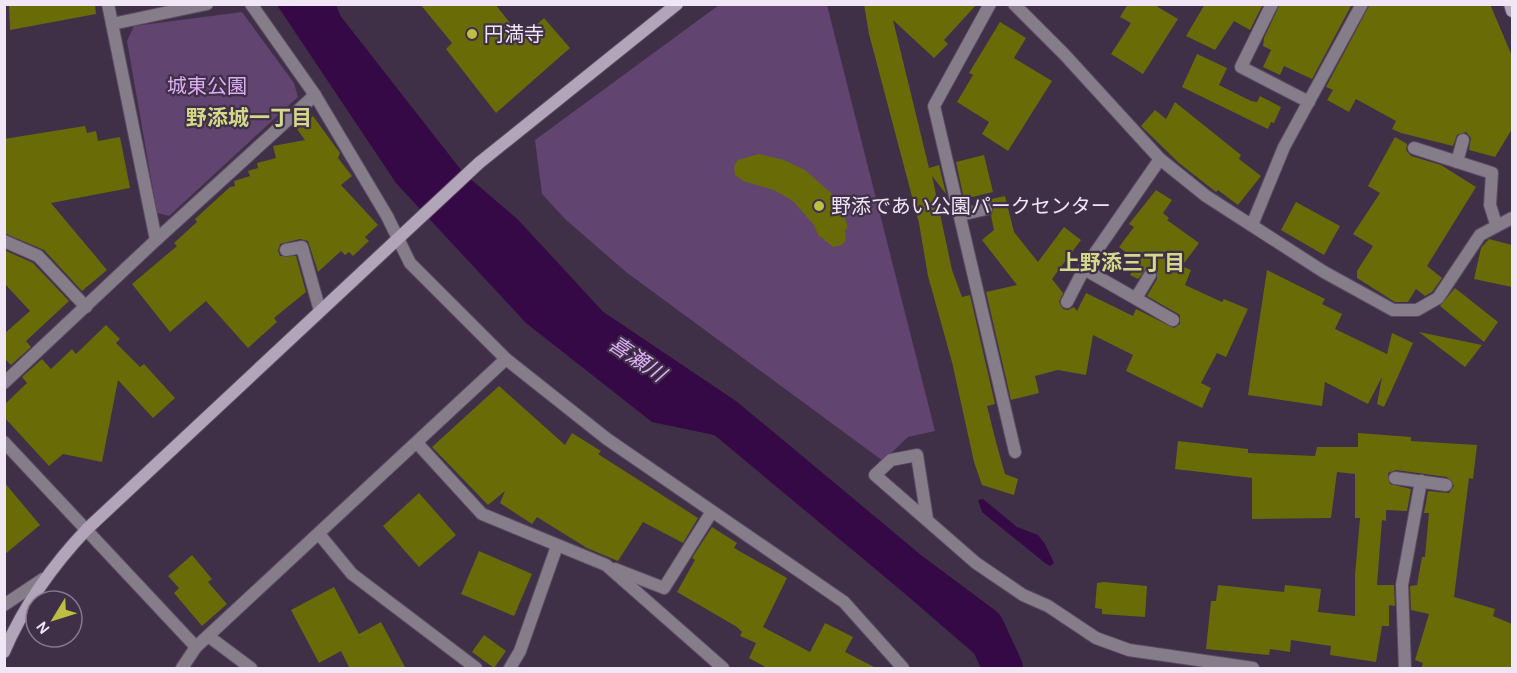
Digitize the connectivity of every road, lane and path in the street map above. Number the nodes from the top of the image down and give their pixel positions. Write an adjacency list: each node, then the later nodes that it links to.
1 (108, 4): 11 (street)
2 (207, 4): 11 (street)
3 (251, 4): 12 (street)
4 (677, 4): 23 (street)
5 (990, 4): 19 (street)
6 (1014, 4): 16 (street)
7 (1272, 4): 13 (street)
8 (1362, 4): 13 (street)
9 (1510, 4): 10 (street)
10 (1512, 11)
11 (111, 24): 24 (street)
12 (315, 95): 23 (street); 24 (street)
13 (1309, 102): 22 (street)
14 (1463, 140): 17 (street)
15 (1414, 148): 17 (street)
16 (1160, 159): 22 (street); 27 (street)
17 (1457, 162): 21 (street)
18 (986, 209): 19 (street)
19 (960, 215): 38 (street)
20 (1512, 218): 21 (street)
21 (1496, 224): 22 (street)
22 (1252, 225)
23 (398, 238): 32 (street); 34 (street)
24 (156, 240): 31 (street)
25 (4, 241): 31 (street)
26 (286, 250): 32 (street)
27 (1084, 269): 29 (street); 30 (street)
28 (1150, 275): 29 (street)
29 (1136, 298): 33 (street)
30 (1067, 302)
31 (86, 307): 35 (street)
32 (320, 311): 44 (street)
33 (1173, 320)
34 (506, 359): 37 (street); 42 (street)
35 (4, 383)
36 (4, 442): 44 (street)
37 (417, 443): 45 (street); 46 (street)
38 (1014, 452)
39 (1395, 478): 40 (street)
40 (1421, 481): 41 (street); 60 (street)
41 (1446, 485)
42 (711, 513): 47 (street); 58 (street)
43 (927, 519): 43 (street); 59 (street)
44 (87, 529): 48 (street); 51 (street)
45 (319, 534): 50 (street); 55 (street)
46 (557, 546): 47 (street); 56 (street)
47 (606, 565): 57 (street)
48 (43, 579): 49 (street); 52 (street)
49 (4, 605)
50 (208, 636): 51 (street); 54 (street)
51 (196, 647): 53 (street)
52 (4, 652)
53 (182, 669)
54 (252, 669)
55 (476, 669)
56 (510, 669)
57 (723, 669)
58 (903, 669)
59 (1253, 669)
60 (1404, 669)

